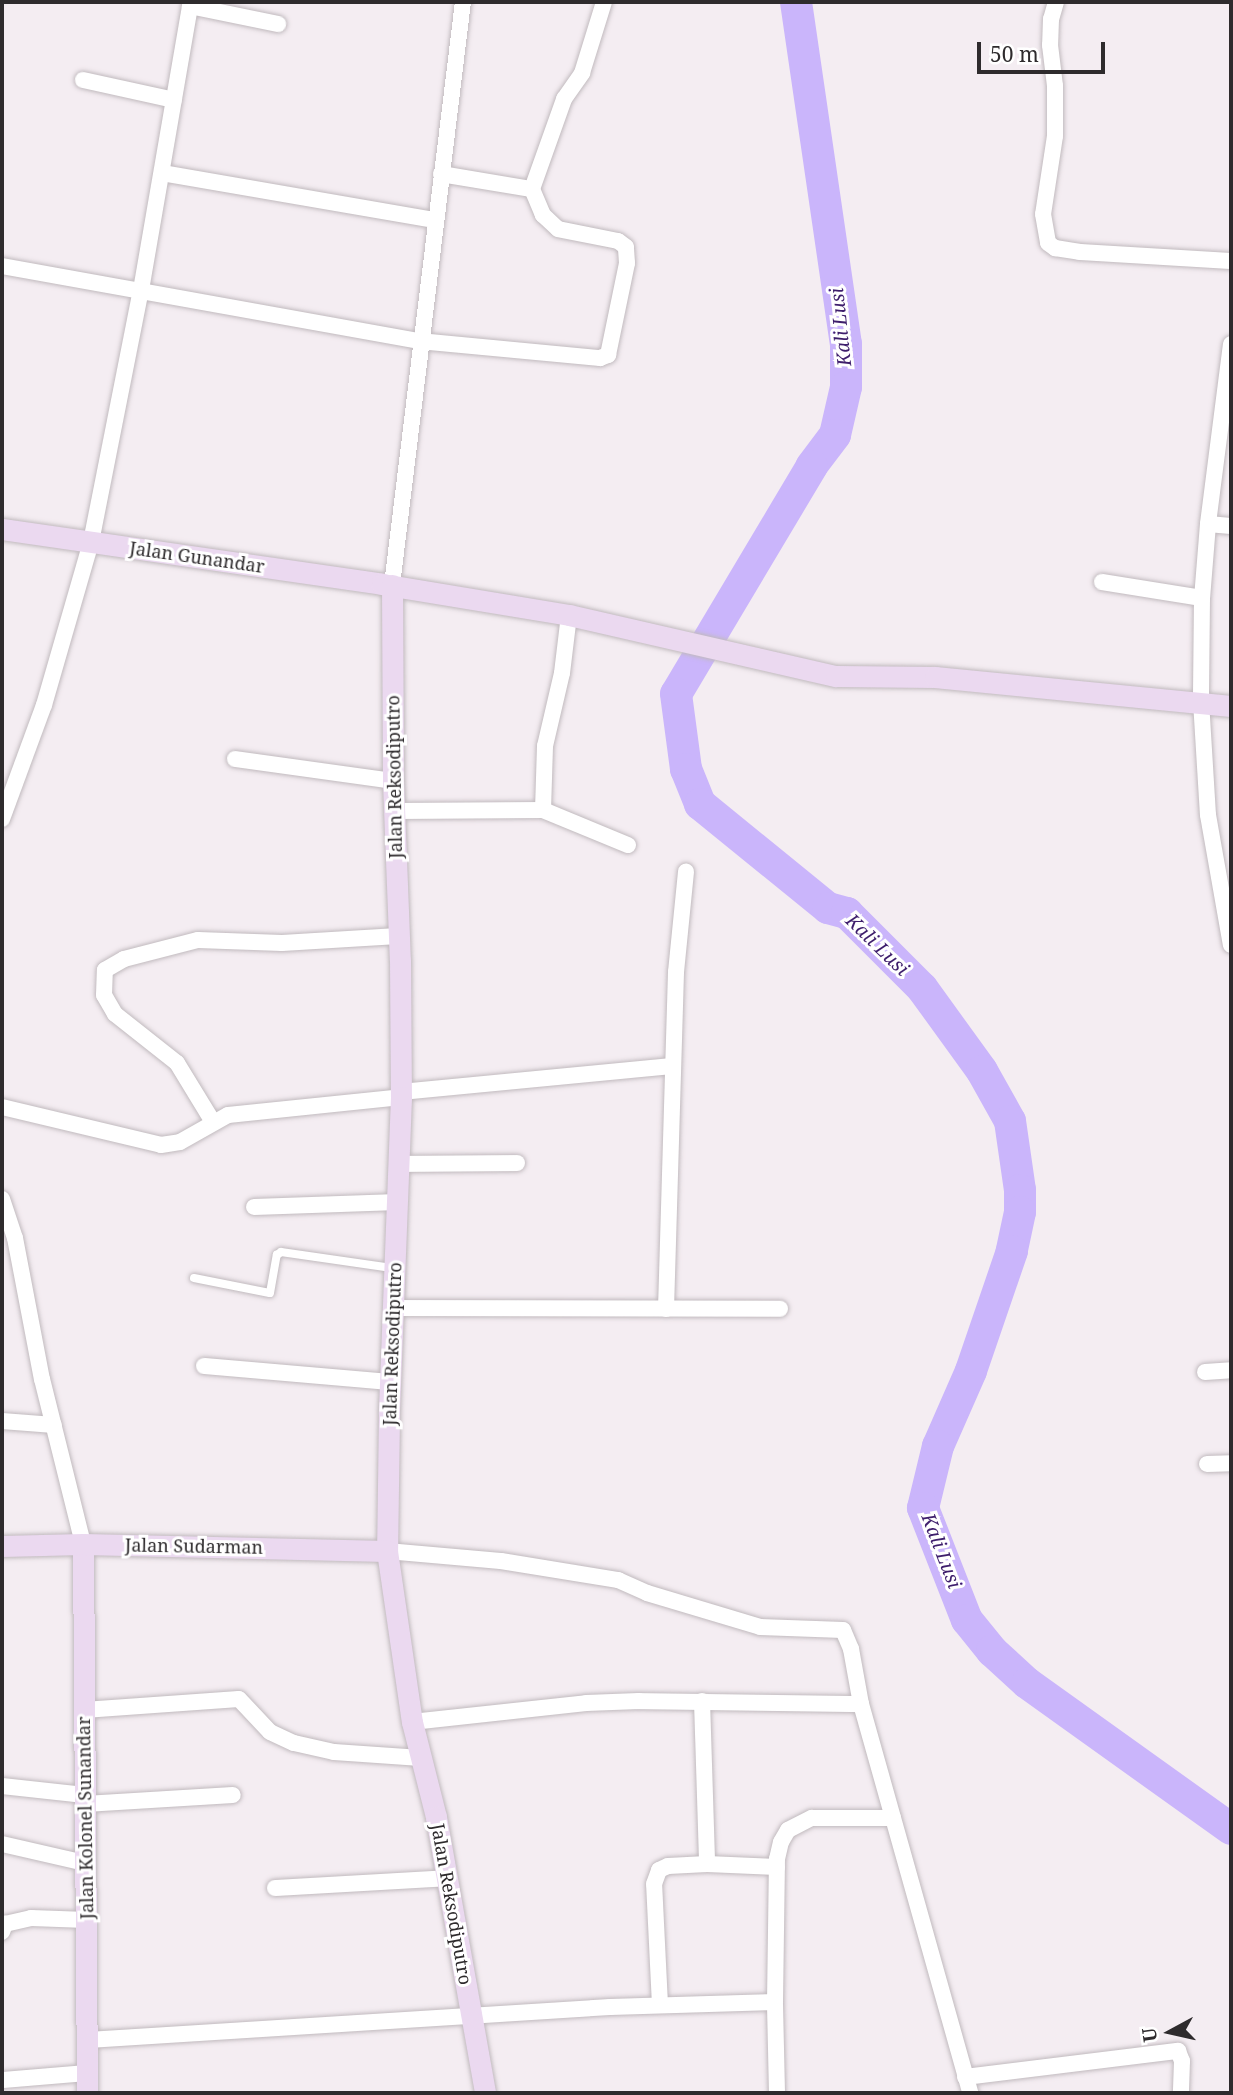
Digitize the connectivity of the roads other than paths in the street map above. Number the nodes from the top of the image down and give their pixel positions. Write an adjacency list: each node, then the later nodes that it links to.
1 (463, 2): 9 (street)
2 (604, 2): 10 (street)
3 (1056, 2): 12 (street)
4 (190, 4): 5 (street); 7 (street)
5 (278, 24)
6 (83, 80): 7 (street)
7 (174, 100): 8 (street)
8 (162, 173): 11 (street); 14 (street)
9 (441, 174): 10 (street); 11 (street)
10 (533, 189): 15 (street)
11 (435, 220): 15 (street)
12 (1231, 261)
13 (2, 266): 14 (street)
14 (141, 290): 15 (street); 20 (street)
15 (419, 341): 22 (street)
16 (1231, 344): 17 (street)
17 (1208, 524): 18 (street); 23 (street)
18 (1231, 526)
19 (2, 529): 20 (main road, Jalan Gunandar)
20 (91, 542): 22 (main road, Jalan Gunandar); 31 (street)
21 (1102, 582): 23 (street)
22 (392, 586): 24 (main road, Jalan Gunandar); 28 (main road, Jalan Reksodiputro)
23 (1202, 598): 25 (street)
24 (569, 615): 25 (main road, Jalan Gunandar); 29 (street)
25 (1201, 701): 26 (main road, Jalan Gunandar); 35 (street)
26 (1231, 706)
27 (235, 759): 28 (street)
28 (393, 781): 30 (main road, Jalan Reksodiputro)
29 (543, 810): 30 (street); 32 (street)
30 (395, 811): 34 (main road, Jalan Reksodiputro)
31 (2, 819)
32 (628, 845)
33 (686, 871): 36 (street)
34 (398, 936): 37 (main road, Jalan Reksodiputro); 39 (street)
35 (1231, 945)
36 (672, 1066): 37 (street); 48 (street)
37 (401, 1094): 39 (street); 41 (main road, Jalan Reksodiputro)
38 (2, 1107): 39 (street)
39 (213, 1122)
40 (517, 1163): 41 (street)
41 (399, 1164): 43 (main road, Jalan Reksodiputro)
42 (2, 1199): 55 (street)
43 (398, 1202): 44 (street); 45 (main road, Jalan Reksodiputro)
44 (254, 1207)
45 (395, 1268): 46 (lane); 47 (main road, Jalan Reksodiputro)
46 (194, 1278)
47 (392, 1308): 48 (street); 53 (main road, Jalan Reksodiputro)
48 (666, 1309): 49 (street)
49 (780, 1310)
50 (204, 1366): 53 (street)
51 (1231, 1370): 52 (street)
52 (1205, 1372)
53 (390, 1382): 60 (main road, Jalan Reksodiputro)
54 (2, 1422): 55 (street)
55 (54, 1425): 58 (street)
56 (1231, 1463): 57 (street)
57 (1207, 1464)
58 (83, 1544): 59 (main road, Jalan Sudarman); 60 (main road, Jalan Sudarman); 63 (main road, Jalan Kolonel Sunandar)
59 (2, 1546)
60 (387, 1548): 62 (street); 64 (main road, Jalan Reksodiputro)
61 (702, 1701): 62 (street); 64 (street); 72 (street)
62 (861, 1704): 69 (street)
63 (84, 1710): 65 (street); 68 (main road, Jalan Kolonel Sunandar)
64 (412, 1723): 65 (main road, Jalan Reksodiputro)
65 (421, 1758): 74 (main road, Jalan Reksodiputro)
66 (2, 1786): 68 (street)
67 (233, 1795): 68 (street)
68 (85, 1800): 71 (main road, Jalan Kolonel Sunandar)
69 (892, 1818): 73 (street); 82 (street)
70 (2, 1844): 71 (street)
71 (85, 1863): 76 (main road, Jalan Kolonel Sunandar)
72 (707, 1864): 73 (street); 79 (street)
73 (778, 1867): 78 (street)
74 (447, 1878): 75 (street); 80 (main road, Jalan Reksodiputro)
75 (275, 1888)
76 (87, 1920): 77 (street); 81 (main road, Jalan Kolonel Sunandar)
77 (2, 1932)
78 (775, 2002): 79 (street); 86 (street)
79 (660, 2005): 80 (street)
80 (472, 2015): 81 (street); 85 (main road, Jalan Reksodiputro)
81 (88, 2040): 84 (main road, Jalan Kolonel Sunandar)
82 (965, 2077): 87 (street); 88 (street)
83 (2, 2080): 84 (street)
84 (88, 2083)
85 (485, 2093)
86 (777, 2093)
87 (970, 2093)
88 (1181, 2093)

